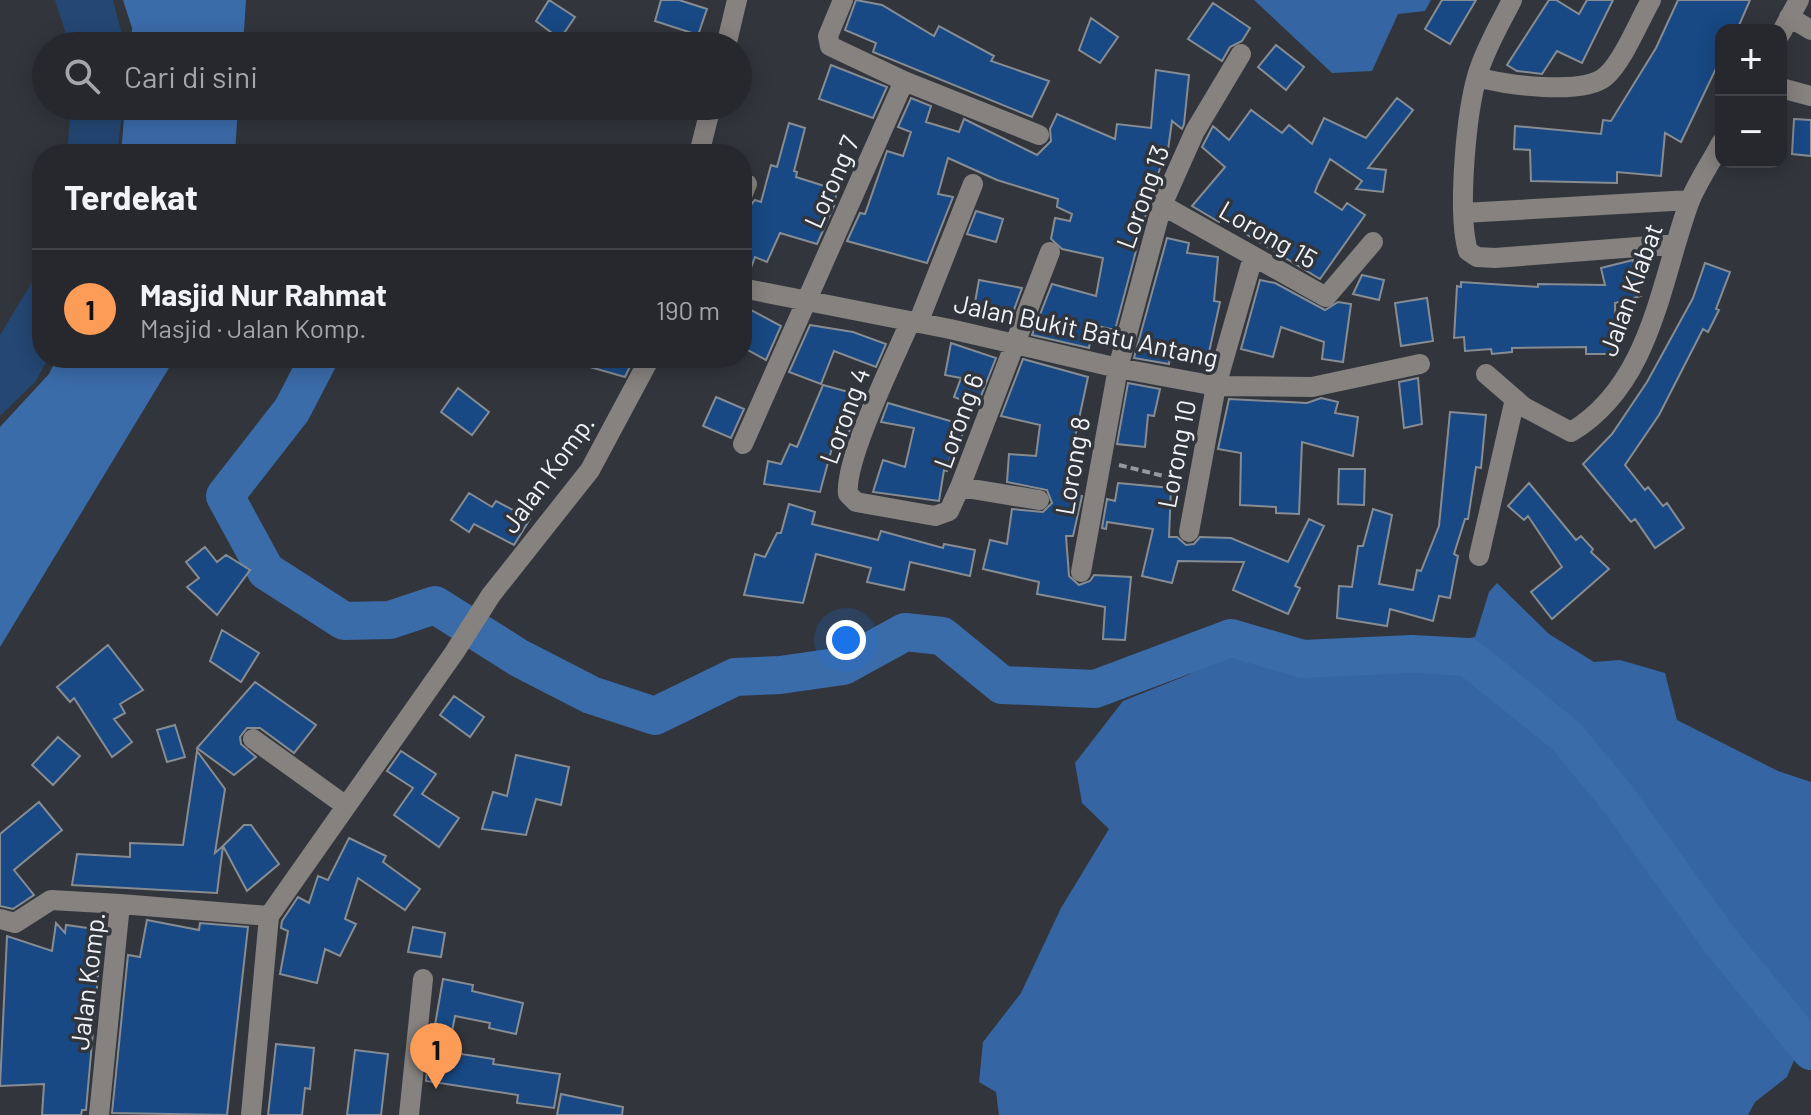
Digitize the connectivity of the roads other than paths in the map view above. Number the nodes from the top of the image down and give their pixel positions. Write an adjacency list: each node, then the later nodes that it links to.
1 (737, 0): 7 (street)
2 (843, 0): 10 (street)
3 (1512, 0): 9 (street)
4 (1651, 0): 9 (street)
5 (1790, 17): 6 (street)
6 (1811, 30)
7 (729, 32)
8 (1241, 54): 19 (street, Lorong 13)
9 (1477, 77): 20 (street)
10 (904, 81): 14 (street); 26 (street, Lorong 7)
11 (1787, 90): 12 (street)
12 (1811, 96)
13 (708, 120): 15 (street)
14 (1039, 135)
15 (702, 144)
16 (1715, 154): 18 (street, Jalan Klabat)
17 (973, 184): 27 (street)
18 (1690, 200): 20 (street); 22 (street, Jalan Klabat)
19 (1162, 205): 24 (street, Lorong 15); 31 (street, Lorong 13)
20 (1463, 213): 22 (street)
21 (1373, 242): 24 (street, Lorong 15)
22 (1676, 244): 34 (street, Jalan Klabat)
23 (1050, 252): 28 (street, Lorong 6)
24 (1253, 257): 33 (street, Lorong 10)
25 (752, 290): 26 (street, Jalan Bukit Batu Antang)
26 (805, 303): 27 (street, Jalan Bukit Batu Antang); 35 (street, Lorong 7)
27 (914, 322): 28 (street, Jalan Bukit Batu Antang); 36 (street, Lorong 4)
28 (1015, 345): 31 (street, Jalan Bukit Batu Antang); 36 (street, Lorong 6)
29 (1420, 364): 33 (street, Jalan Bukit Batu Antang)
30 (645, 368): 42 (street, Jalan Komp.)
31 (1118, 368): 33 (street, Jalan Bukit Batu Antang); 40 (street, Lorong 8)
32 (1486, 374): 34 (street, Jalan Klabat)
33 (1216, 386): 38 (street, Lorong 10)
34 (1515, 399): 39 (street)
35 (743, 444)
36 (960, 487): 37 (street, Lorong 6)
37 (1039, 500)
38 (1189, 532)
39 (1479, 556)
40 (1081, 572)
41 (253, 739): 42 (street)
42 (346, 806): 44 (street)
43 (120, 904): 44 (street, Jalan Komp.); 45 (street); 47 (street, Jalan Komp.)
44 (269, 916): 48 (street)
45 (0, 919)
46 (423, 979): 49 (street)
47 (99, 1115)
48 (251, 1115)
49 (409, 1115)

